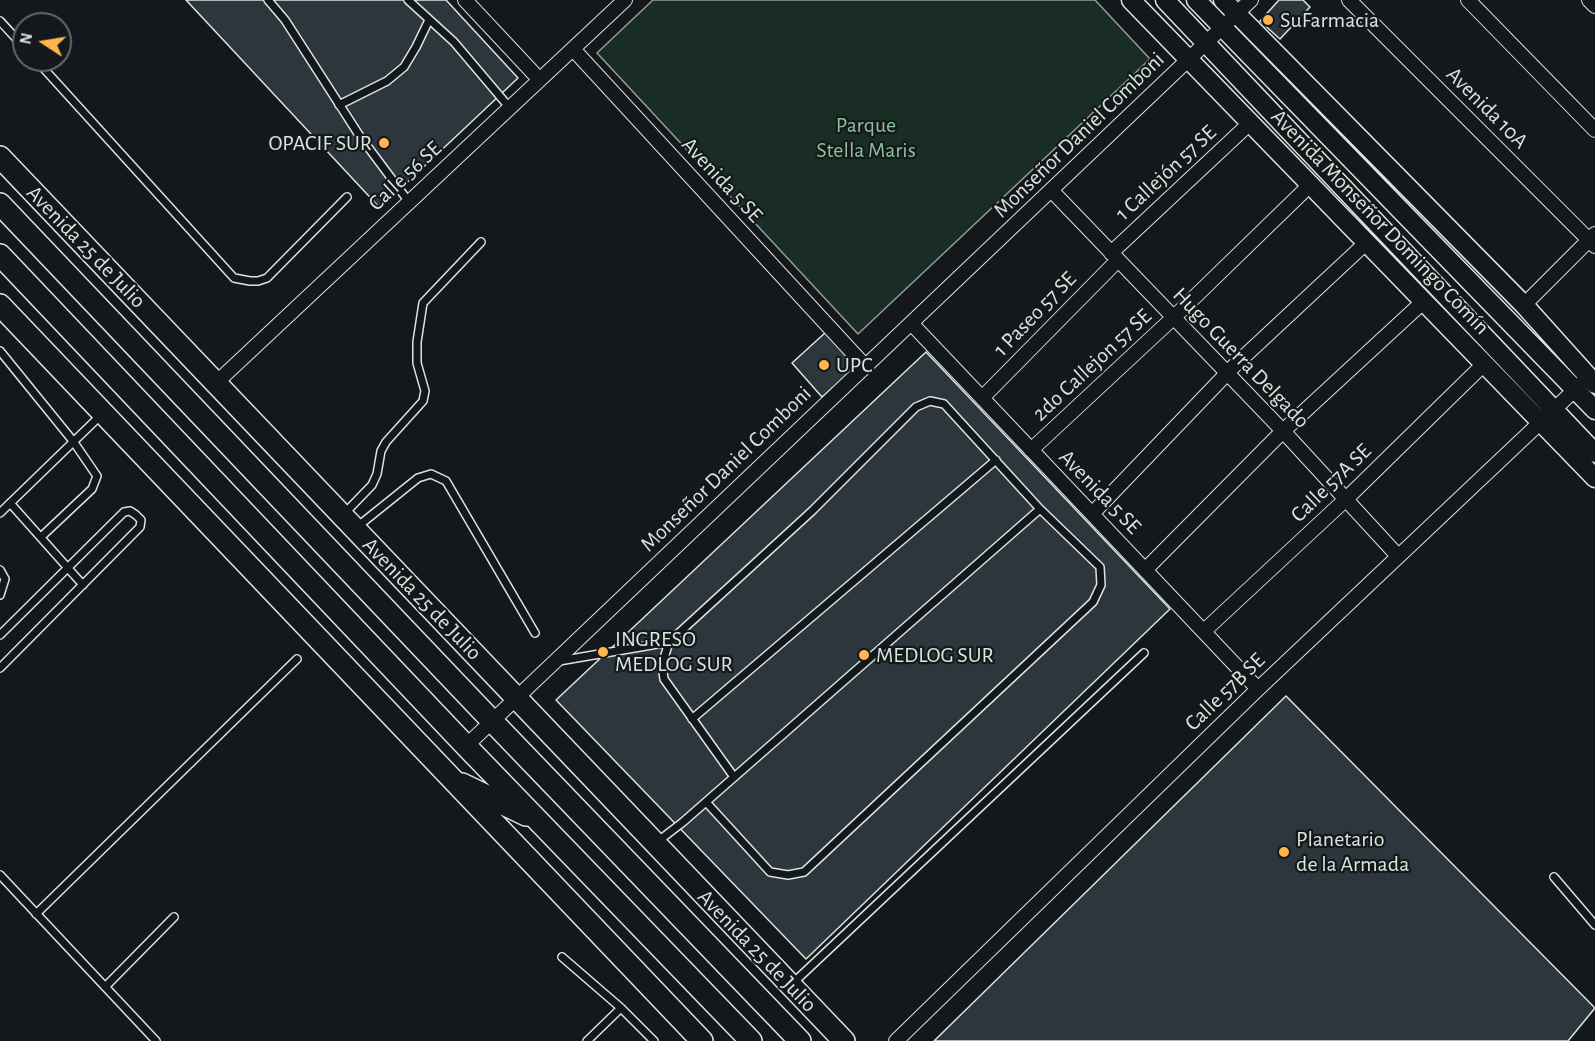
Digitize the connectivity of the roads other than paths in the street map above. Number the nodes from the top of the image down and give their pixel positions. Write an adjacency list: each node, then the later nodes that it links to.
1 (268, 0): 24 (lane)
2 (408, 0): 15 (lane)
3 (465, 0): 23 (street)
4 (625, 0): 20 (street, Calle 56 SE)
5 (1131, 0): 21 (main road, Avenida Monseñor Domingo Comín)
6 (1165, 0): 19 (main road, Avenida Monseñor Domingo Comín)
7 (1196, 0): 17 (main road, Avenida Monseñor Domingo Comín)
8 (1223, 0): 14 (main road, Avenida Monseñor Domingo Comín)
9 (1251, 0): 14 (street, Monseñor Daniel Comboni)
10 (1349, 0): 34 (street, Avenida 10A)
11 (1467, 0): 27 (street)
12 (1589, 0): 13 (street)
13 (1595, 6)
14 (1236, 14): 17 (street, Monseñor Daniel Comboni); 41 (main road, Avenida Monseñor Domingo Comín)
15 (429, 20): 24 (lane); 25 (lane)
16 (0, 21): 18 (lane)
17 (1222, 27): 19 (street, Monseñor Daniel Comboni); 49 (main road, Avenida Monseñor Domingo Comín)
18 (12, 34)
19 (1207, 42): 21 (street, Monseñor Daniel Comboni); 53 (main road, Avenida Monseñor Domingo Comín)
20 (573, 49): 23 (street, Calle 56 SE); 46 (street, Avenida 5 SE)
21 (1188, 60): 26 (main road, Avenida Monseñor Domingo Comín); 30 (street, Monseñor Daniel Comboni)
22 (47, 72): 31 (lane)
23 (539, 79): 25 (street, Calle 56 SE)
24 (339, 105): 32 (lane)
25 (509, 107): 32 (street, Calle 56 SE)
26 (1250, 123): 29 (main road, Avenida Monseñor Domingo Comín); 38 (street, 1 Callejón 57 SE)
27 (1595, 130)
28 (0, 157): 48 (main road, Avenida 25 de Julio)
29 (1310, 185): 36 (main road, Avenida Monseñor Domingo Comín); 42 (street, 2do Callejon 57 SE)
30 (1051, 190): 38 (street, Hugo Guerra Delgado); 43 (street, Monseñor Daniel Comboni)
31 (347, 197)
32 (409, 202): 48 (street, Calle 56 SE)
33 (0, 204): 84 (main road, Avenida 25 de Julio)
34 (1593, 240): 41 (street)
35 (481, 242): 65 (lane)
36 (1366, 242): 39 (main road, Avenida Monseñor Domingo Comín); 47 (street)
37 (0, 255): 85 (main road)
38 (1114, 257): 42 (street, Hugo Guerra Delgado); 50 (street, 1 Paseo 57 SE)
39 (1424, 301): 45 (main road, Avenida Monseñor Domingo Comín); 54 (street)
40 (0, 305): 52 (main road)
41 (1524, 305): 49 (main road, Avenida Monseñor Domingo Comín)
42 (1173, 318): 47 (street, Hugo Guerra Delgado); 56 (street, 2do Callejon 57 SE)
43 (911, 323): 46 (street, Monseñor Daniel Comboni); 50 (street, Avenida 5 SE)
44 (0, 351): 55 (lane)
45 (1485, 363): 53 (main road, Avenida Monseñor Domingo Comín); 60 (street, Calle 57A SE)
46 (866, 366): 79 (street, Monseñor Daniel Comboni)
47 (1227, 374): 54 (street, Hugo Guerra Delgado); 64 (street)
48 (216, 383): 65 (main road, Avenida 25 de Julio)
49 (1586, 383): 51 (main road, Avenida Monseñor Domingo Comín); 53 (street, Calle 57B SE)
50 (982, 398): 56 (street, Avenida 5 SE)
51 (1595, 410)
52 (103, 413): 55 (lane); 87 (main road)
53 (1549, 416): 57 (main road, Avenida Monseñor Domingo Comín); 59 (main road, Avenida Monseñor Domingo Comín); 67 (street, Calle 57B SE)
54 (1283, 431): 60 (street, Hugo Guerra Delgado); 70 (street)
55 (73, 441): 61 (lane); 66 (lane)
56 (1031, 450): 64 (street, Avenida 5 SE)
57 (1595, 453)
58 (996, 460): 62 (lane); 76 (lane); 83 (lane)
59 (1595, 478)
60 (1345, 500): 67 (street, Hugo Guerra Delgado); 73 (street, Calle 57A SE)
61 (10, 503): 63 (lane); 66 (lane)
62 (1040, 509): 86 (lane); 88 (lane)
63 (0, 513)
64 (1092, 514): 70 (street, Avenida 5 SE)
65 (349, 522): 74 (lane); 82 (main road, Avenida 25 de Julio)
66 (41, 537): 68 (lane)
67 (1398, 556): 81 (street, Calle 57B SE)
68 (68, 567): 71 (lane); 71 (lane); 75 (lane)
69 (0, 570): 72 (lane)
70 (1145, 570): 73 (street, Avenida 5 SE)
71 (83, 585): 80 (lane)
72 (0, 595)
73 (1204, 631): 81 (street, Avenida 5 SE)
74 (535, 633)
75 (0, 635)
76 (669, 642): 79 (lane); 83 (lane)
77 (1144, 653): 97 (lane)
78 (297, 659): 93 (lane)
79 (555, 661): 82 (street, Monseñor Daniel Comboni)
80 (0, 668)
81 (1258, 689): 109 (street, Calle 57B SE)
82 (516, 698): 84 (street, Monseñor Daniel Comboni); 90 (main road, Avenida 25 de Julio)
83 (693, 719): 86 (lane)
84 (492, 722): 85 (street, Monseñor Daniel Comboni); 107 (main road, Avenida 25 de Julio)
85 (465, 746): 89 (main road)
86 (734, 777): 88 (lane)
87 (451, 779): 89 (main road); 105 (main road)
88 (706, 802): 90 (lane)
89 (538, 821): 106 (main road)
90 (656, 844): 97 (main road, Avenida 25 de Julio)
91 (0, 875): 93 (lane)
92 (1554, 877): 95 (lane)
93 (36, 914): 98 (lane)
94 (174, 917): 98 (lane)
95 (1595, 925)
96 (562, 957): 99 (lane)
97 (790, 985): 108 (main road, Avenida 25 de Julio)
98 (105, 987): 101 (lane)
99 (621, 1008): 100 (lane); 102 (lane)
100 (649, 1035): 103 (lane); 104 (lane)
101 (156, 1041)
102 (587, 1041)
103 (642, 1041)
104 (654, 1041)
105 (702, 1041)
106 (751, 1041)
107 (800, 1041)
108 (844, 1041)
109 (896, 1041)

